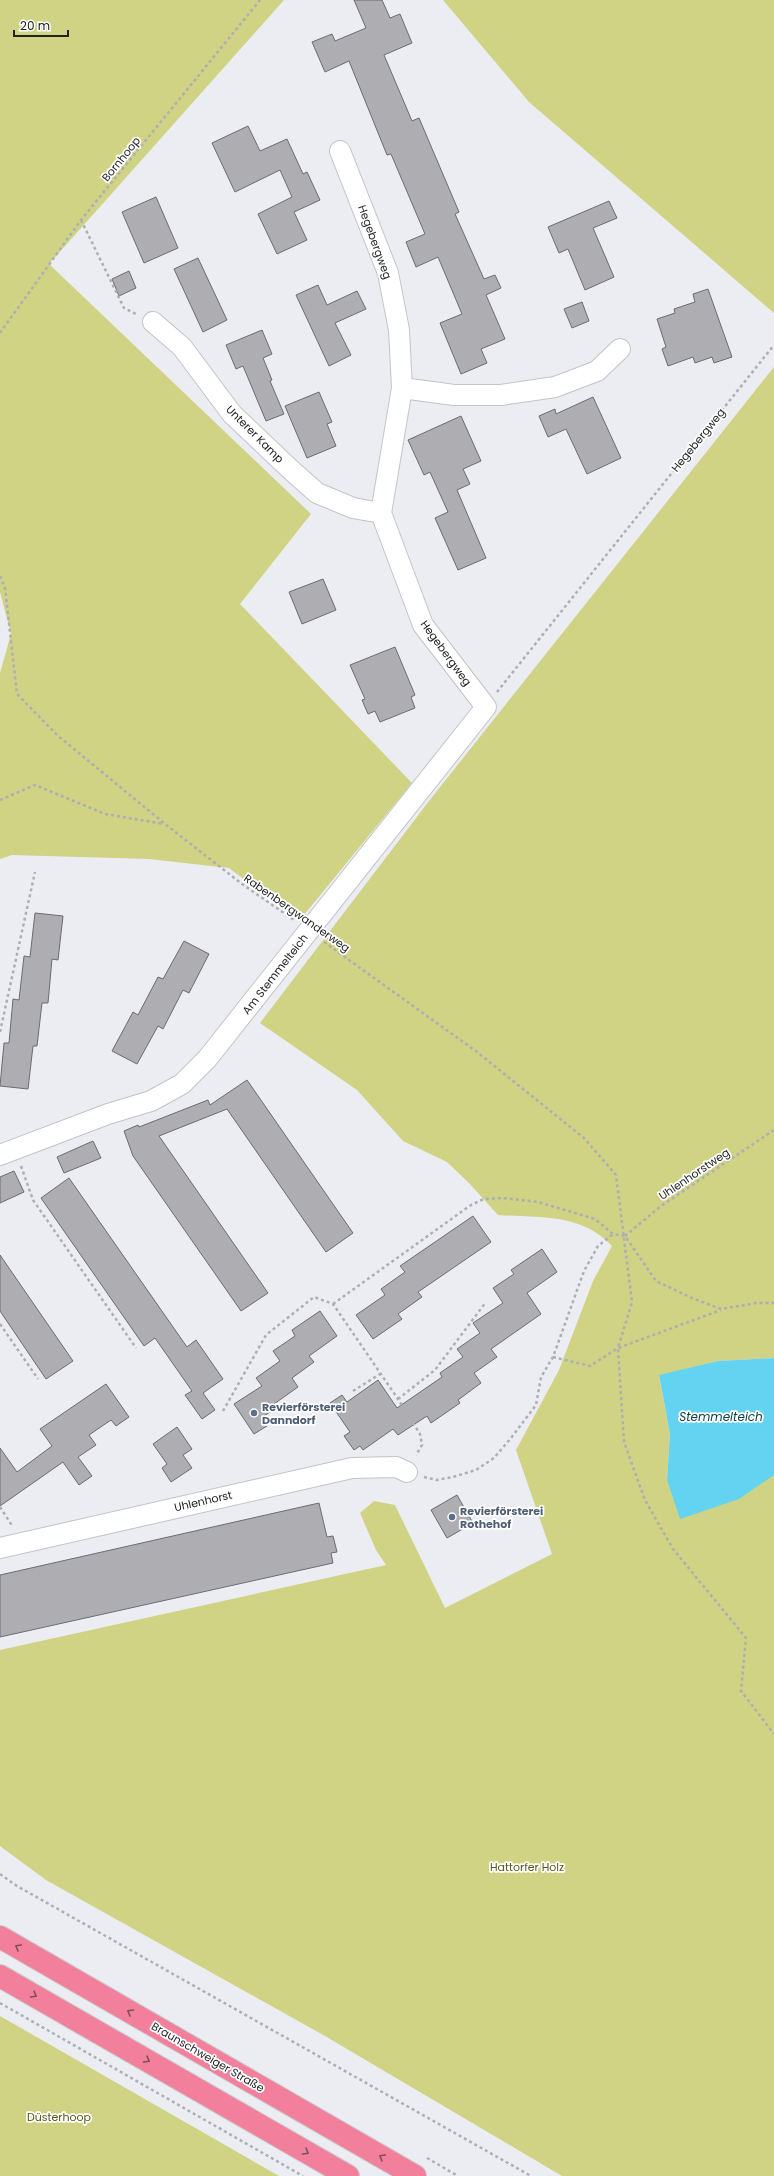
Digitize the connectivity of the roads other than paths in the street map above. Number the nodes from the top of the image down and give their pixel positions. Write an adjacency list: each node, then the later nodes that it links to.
1 (340, 151): 4 (street, Hegebergweg)
2 (153, 322): 5 (street, Unterer Kamp)
3 (620, 349): 4 (street)
4 (402, 388): 5 (street, Hegebergweg)
5 (381, 513): 6 (street, Hegebergweg)
6 (486, 707): 7 (street, Am Stemmelteich)
7 (7, 1152)
8 (407, 1472): 9 (street, Uhlenhorst)
9 (0, 1548)
10 (0, 1937): 13 (highway, Braunschweiger Straße, one-way to 10)
11 (0, 1976): 12 (highway, one-way to 12)
12 (348, 2176)
13 (415, 2176)

